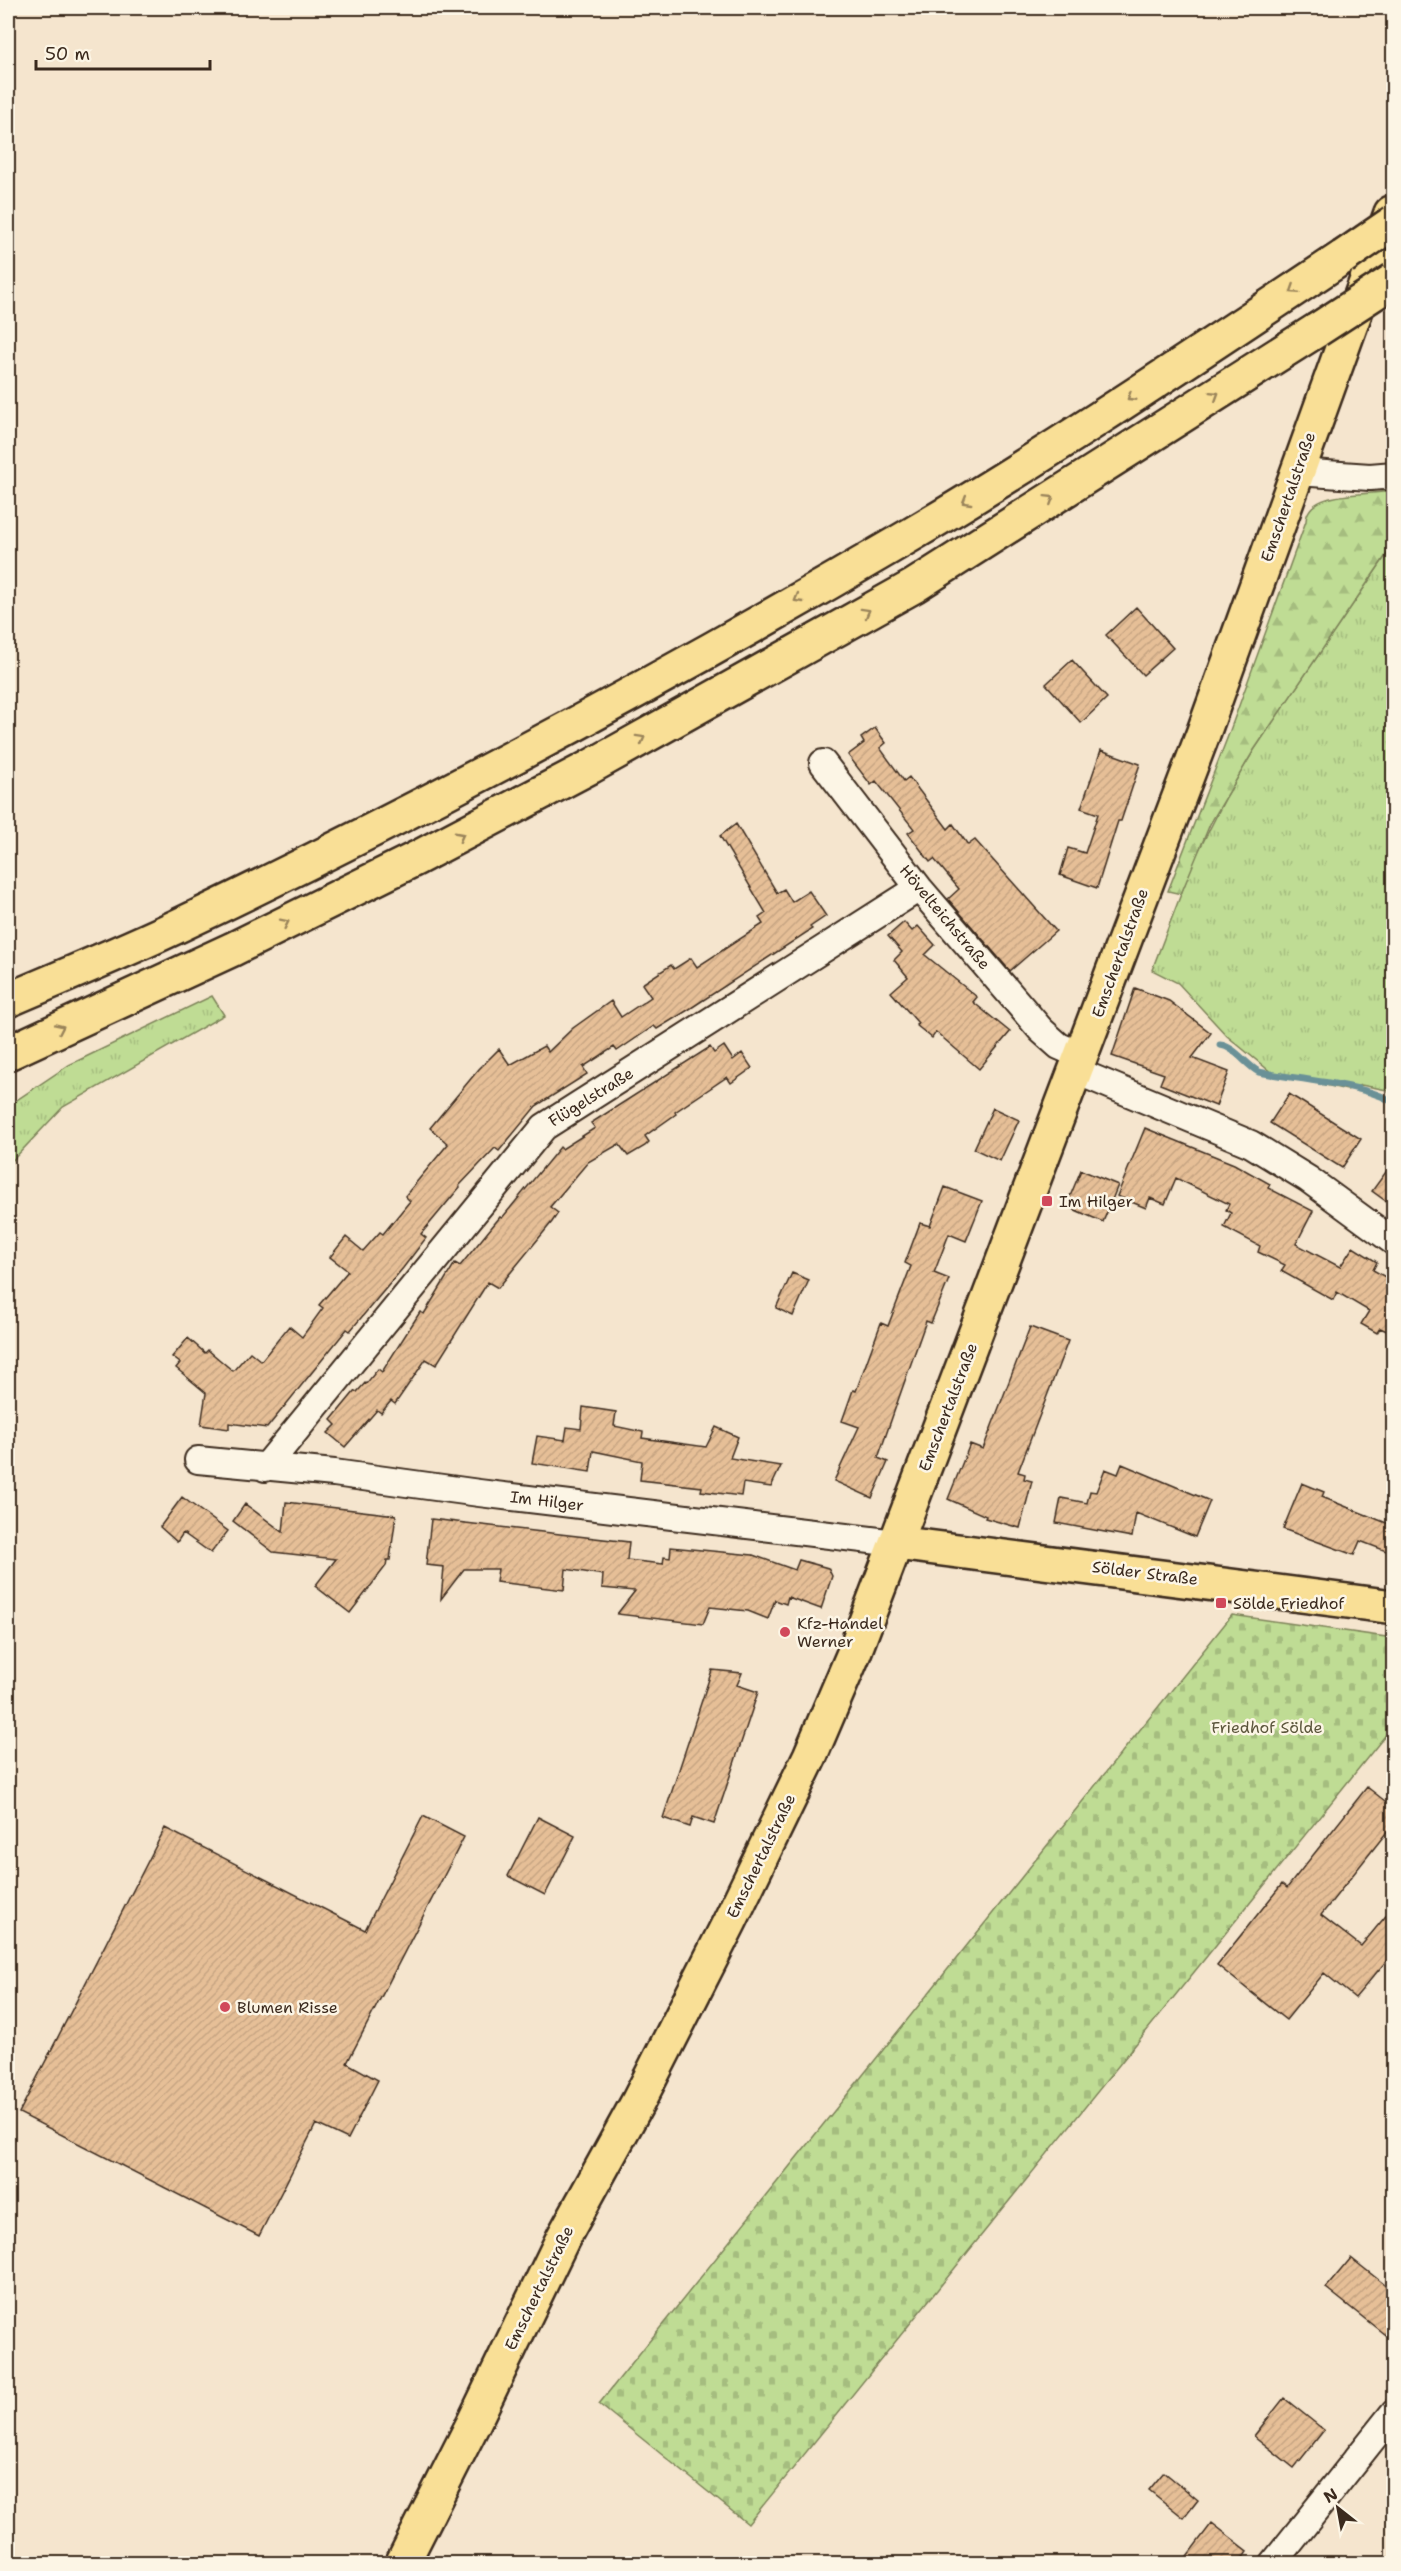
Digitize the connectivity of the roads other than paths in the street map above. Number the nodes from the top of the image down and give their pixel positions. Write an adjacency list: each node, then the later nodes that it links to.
1 (1394, 207): 4 (main road, Emschertalstraße)
2 (1394, 222): 8 (main road, one-way to 8, bridge)
3 (1394, 280): 9 (main road, one-way to 3, bridge)
4 (1297, 472): 5 (street); 10 (main road, Emschertalstraße)
5 (1394, 475)
6 (823, 763): 7 (street, Hövelteichstraße)
7 (919, 888): 10 (street, Hövelteichstraße); 13 (street, Flügelstraße)
8 (8, 1000)
9 (8, 1053)
10 (1079, 1064): 11 (street, Hövelteichstraße); 14 (main road, Emschertalstraße)
11 (1394, 1242)
12 (198, 1460): 13 (street, Im Hilger)
13 (265, 1468): 14 (street, Im Hilger)
14 (896, 1542): 15 (main road, Sölder Straße); 17 (main road, Emschertalstraße)
15 (1394, 1607)
16 (1394, 2412): 18 (street)
17 (402, 2564)
18 (1273, 2564)

